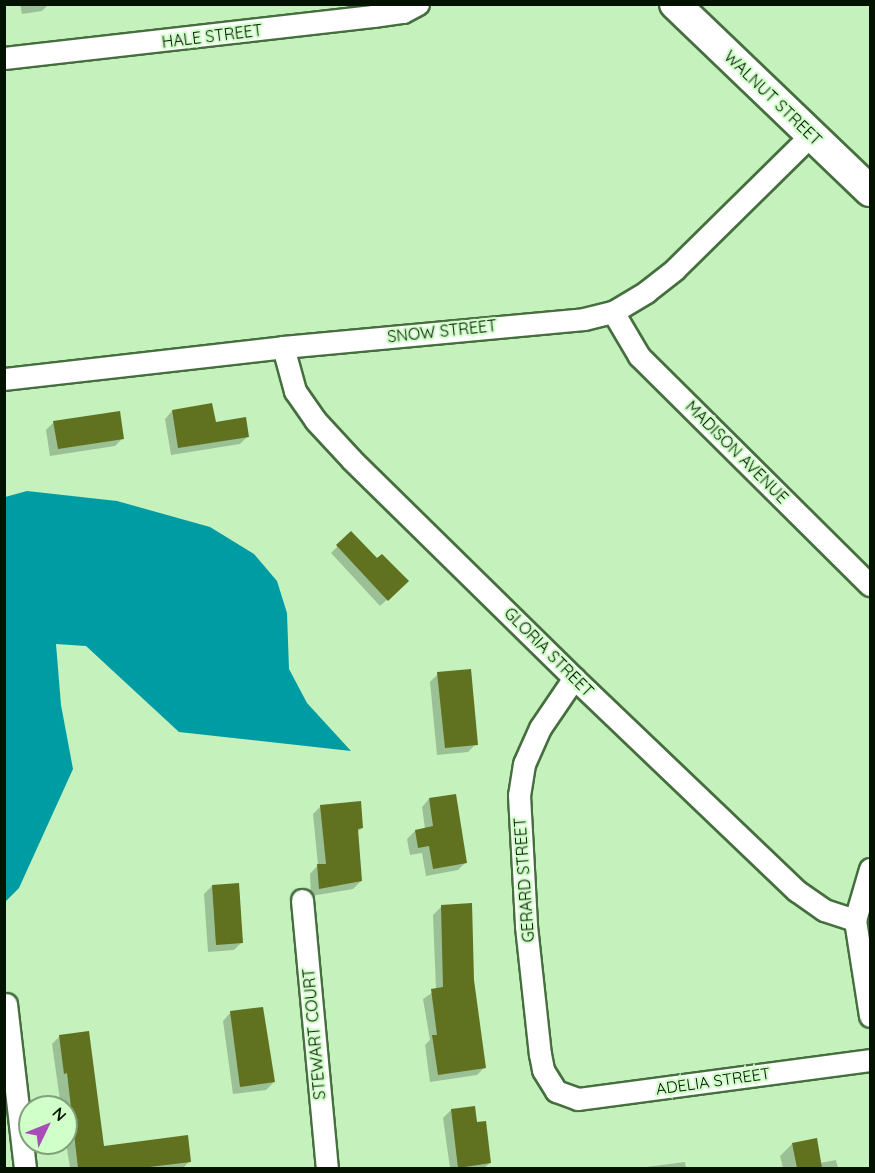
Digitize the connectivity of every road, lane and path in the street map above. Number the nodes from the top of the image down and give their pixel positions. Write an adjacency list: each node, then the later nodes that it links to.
1 (418, 4): 3 (street, HALE STREET)
2 (675, 4): 4 (main road, WALNUT STREET)
3 (4, 58)
4 (812, 134): 5 (main road, WALNUT STREET); 6 (street, SNOW STREET)
5 (870, 191)
6 (613, 312): 7 (street, SNOW STREET); 9 (street, MADISON AVENUE)
7 (284, 347): 8 (street, SNOW STREET); 10 (street, GLORIA STREET)
8 (4, 379)
9 (870, 585)
10 (574, 678): 13 (street, GLORIA STREET); 17 (street, GERARD STREET)
11 (870, 869): 13 (street)
12 (302, 900): 19 (street, STEWART COURT)
13 (855, 920): 15 (street)
14 (6, 1004): 18 (street)
15 (870, 1017)
16 (870, 1060): 17 (street, ADELIA STREET)
17 (556, 1091)
18 (25, 1168)
19 (327, 1168)

